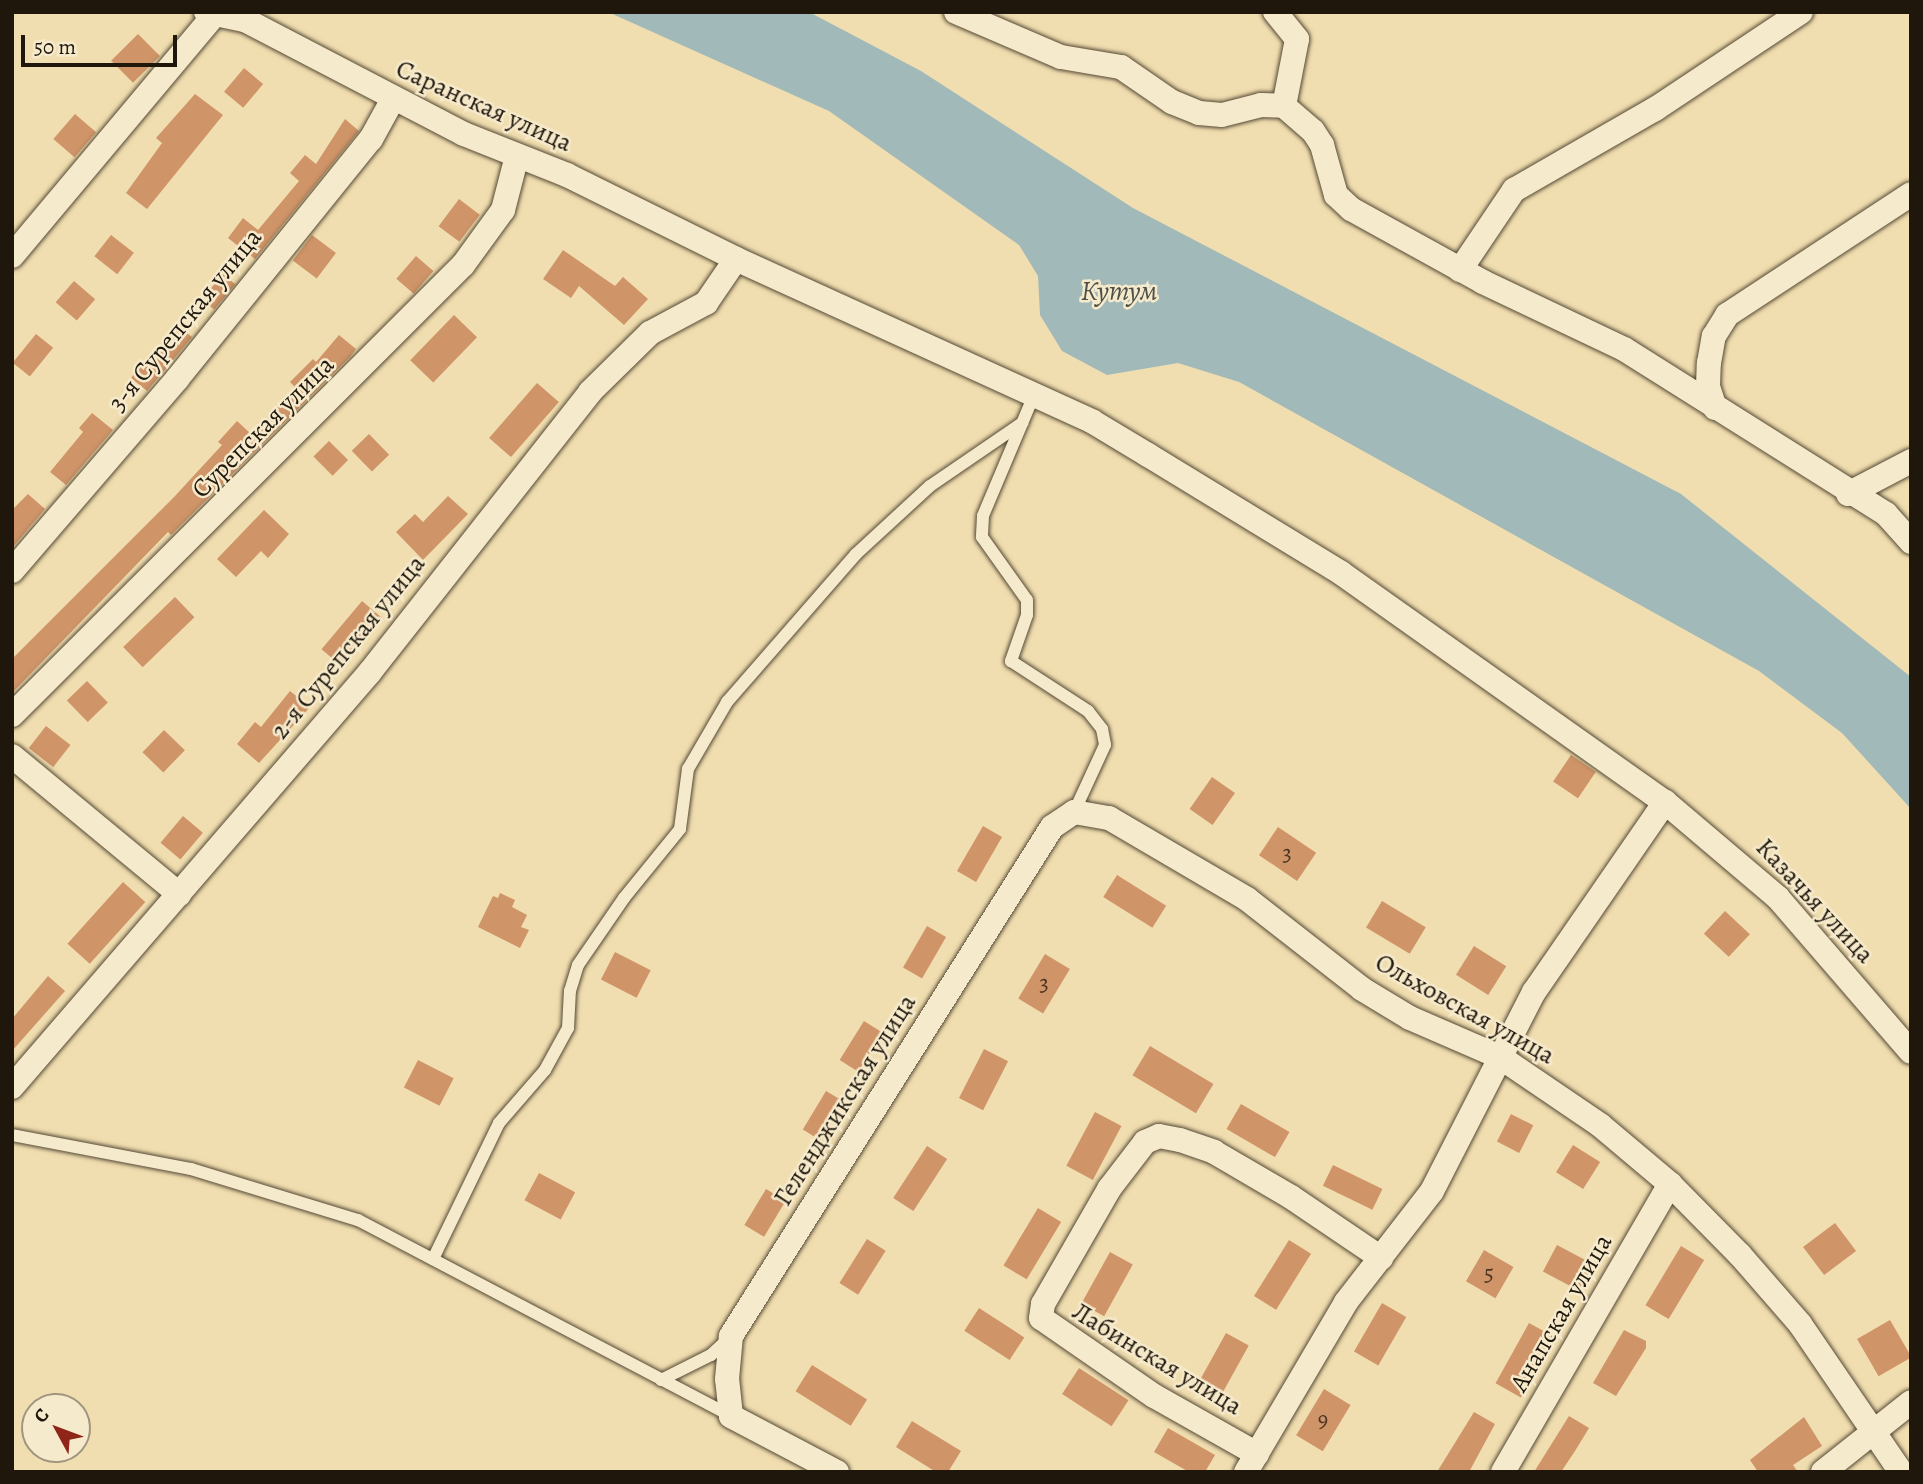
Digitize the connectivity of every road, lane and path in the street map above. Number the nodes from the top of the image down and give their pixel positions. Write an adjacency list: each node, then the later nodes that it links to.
1 (956, 12): 6 (street)
2 (1275, 12): 6 (street)
3 (1801, 12): 11 (street)
4 (210, 13): 5 (street, Саранская улица); 9 (street)
5 (393, 99): 7 (street, Саранская улица); 18 (street, 3-я Сурепская улица)
6 (1284, 106): 11 (street)
7 (517, 156): 10 (street, Саранская улица); 19 (street, Сурепская улица)
8 (1911, 194): 13 (street)
9 (12, 256)
10 (736, 259): 12 (street, Саранская улица); 23 (street, 2-я Сурепская улица)
11 (1460, 270): 13 (street)
12 (1034, 395): 14 (lane); 21 (street, Казачья улица)
13 (1715, 408): 16 (street)
14 (1023, 424): 22 (lane); 30 (lane)
15 (1911, 461): 16 (street)
16 (1848, 494): 17 (street)
17 (1911, 542)
18 (12, 571)
19 (12, 715)
20 (12, 757): 23 (street)
21 (1665, 802): 24 (street, Казачья улица); 25 (street)
22 (1074, 812): 25 (street, Ольховская улица); 31 (street, Геленджикская улица)
23 (178, 894): 26 (street, 2-я Сурепская улица)
24 (1911, 1052)
25 (1500, 1057): 28 (street, Ольховская улица); 29 (street)
26 (12, 1087)
27 (12, 1135): 30 (lane)
28 (1670, 1184): 35 (street, Ольховская улица); 38 (street, Анапская улица)
29 (1381, 1258): 36 (street); 36 (street, Лабинская улица)
30 (433, 1259): 32 (lane)
31 (731, 1336): 32 (lane); 34 (street, Геленджикская улица)
32 (661, 1380): 34 (lane)
33 (1911, 1402): 35 (street)
34 (731, 1416): 37 (street)
35 (1874, 1431): 39 (street); 40 (street, Ольховская улица)
36 (1252, 1463)
37 (837, 1472)
38 (1503, 1472)
39 (1823, 1472)
40 (1901, 1472)

